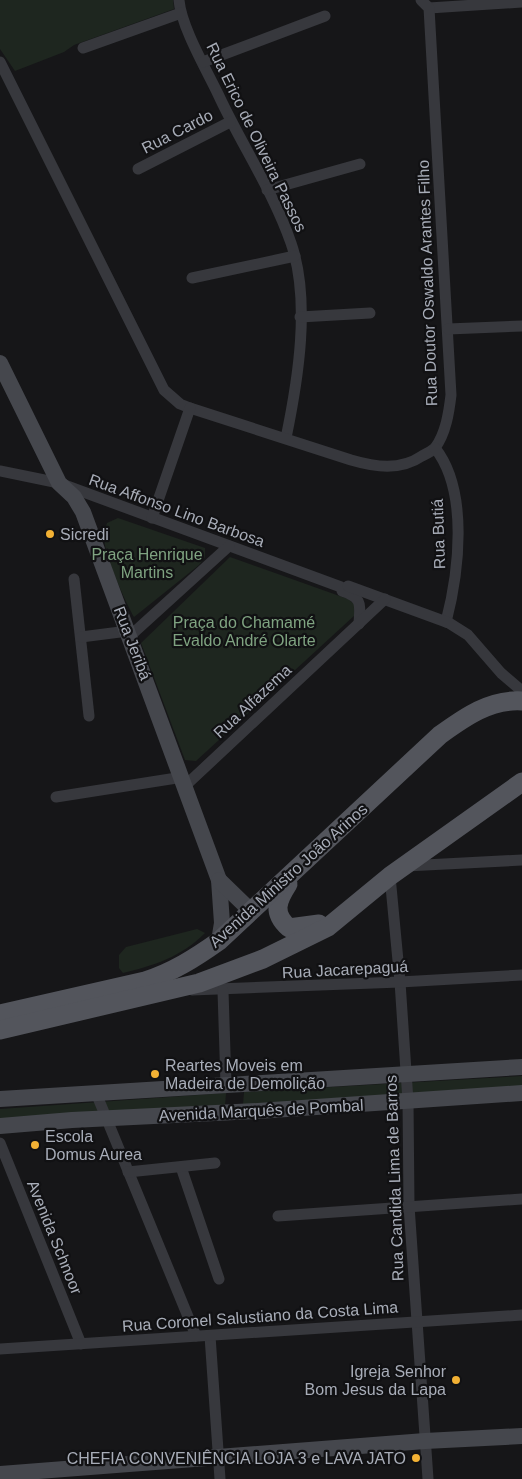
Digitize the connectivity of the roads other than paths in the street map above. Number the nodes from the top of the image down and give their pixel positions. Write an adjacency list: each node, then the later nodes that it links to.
1 (179, 0): 5 (street, Rua Erico de Oliveira Passos)
2 (420, 0): 4 (street)
3 (522, 2): 4 (street)
4 (429, 8): 19 (street, Rua Doutor Oswaldo Arantes Filho)
5 (181, 13): 7 (street); 9 (street, Rua Erico de Oliveira Passos)
6 (324, 16): 9 (street)
7 (83, 48)
8 (0, 62): 21 (street)
9 (203, 62): 10 (street, Rua Erico de Oliveira Passos)
10 (230, 122): 12 (street, Rua Cardo); 13 (street, Rua Erico de Oliveira Passos)
11 (360, 164): 13 (street)
12 (138, 169)
13 (267, 190): 14 (street, Rua Erico de Oliveira Passos)
14 (294, 256): 15 (street); 17 (street, Rua Erico de Oliveira Passos)
15 (192, 278)
16 (370, 313): 17 (street)
17 (300, 317): 22 (street, Rua Erico de Oliveira Passos)
18 (522, 326): 19 (street)
19 (448, 329): 23 (street, Rua Doutor Oswaldo Arantes Filho)
20 (0, 363): 25 (street, Rua Jeribá)
21 (190, 408): 22 (street); 26 (street)
22 (286, 438): 23 (street)
23 (435, 448): 31 (street, Rua Butiá)
24 (0, 471): 25 (street, Rua Affonso Lino Barbosa)
25 (59, 483): 26 (street, Rua Affonso Lino Barbosa); 33 (street, Rua Jeribá)
26 (152, 518): 27 (street, Rua Affonso Lino Barbosa)
27 (229, 546): 29 (street, Rua Affonso Lino Barbosa); 33 (street)
28 (74, 579): 34 (street)
29 (341, 588): 30 (street, Rua Affonso Lino Barbosa); 32 (street, Rua Affonso Lino Barbosa)
30 (385, 599): 31 (street, Rua Affonso Lino Barbosa); 32 (street, Rua Alfazema)
31 (446, 622): 35 (street, Rua Affonso Lino Barbosa)
32 (359, 624): 38 (street, Rua Alfazema)
33 (129, 634): 34 (street); 38 (street, Rua Jeribá)
34 (80, 636): 37 (street)
35 (522, 690)
36 (522, 701): 42 (main road, Avenida Ministro João Arinos)
37 (89, 716)
38 (185, 781): 40 (street); 44 (street, Rua Jeribá)
39 (522, 782): 43 (main road, Avenida Ministro João Arinos)
40 (56, 797)
41 (522, 860): 43 (street)
42 (301, 865): 46 (main road, Avenida Ministro João Arinos); 47 (main road)
43 (397, 871): 45 (main road, Avenida Ministro João Arinos); 50 (street, Rua Candida Lima de Barros)
44 (219, 880): 46 (street); 48 (street)
45 (354, 907): 47 (main road); 51 (main road, Avenida Ministro João Arinos)
46 (251, 911): 47 (main road); 48 (main road, Avenida Ministro João Arinos)
47 (289, 928)
48 (219, 941): 53 (main road, Avenida Ministro João Arinos)
49 (522, 975): 50 (street, Rua Jacarepaguá)
50 (400, 982): 52 (street, Rua Jacarepaguá); 56 (street, Rua Candida Lima de Barros)
51 (170, 990): 52 (street, Rua Jacarepaguá); 54 (main road, Avenida Ministro João Arinos)
52 (223, 991): 58 (street)
53 (0, 1014)
54 (0, 1030)
55 (522, 1067): 56 (street, Avenida Marquês de Pombal)
56 (414, 1074): 57 (street, Avenida Marquês de Pombal); 62 (street)
57 (380, 1076): 58 (street, Avenida Marquês de Pombal); 63 (street)
58 (226, 1084): 59 (street, Avenida Marquês de Pombal)
59 (96, 1093): 61 (street, Avenida Marquês de Pombal); 64 (street)
60 (522, 1093): 62 (street, Avenida Marquês de Pombal)
61 (0, 1099)
62 (415, 1100): 63 (street, Avenida Marquês de Pombal); 71 (street, Rua Candida Lima de Barros)
63 (382, 1103): 64 (street, Avenida Marquês de Pombal)
64 (107, 1118): 65 (street, Avenida Marquês de Pombal); 69 (street)
65 (0, 1126)
66 (0, 1143): 78 (street, Avenida Schnoor)
67 (215, 1162): 68 (street)
68 (181, 1167): 69 (street); 73 (street)
69 (128, 1172): 76 (street)
70 (522, 1199): 71 (street)
71 (409, 1206): 72 (street); 75 (street, Rua Candida Lima de Barros)
72 (278, 1216)
73 (219, 1279)
74 (522, 1314): 75 (street, Rua Coronel Salustiano da Costa Lima)
75 (417, 1322): 77 (street, Rua Coronel Salustiano da Costa Lima); 81 (street, Rua Candida Lima de Barros)
76 (196, 1336): 77 (street, Rua Coronel Salustiano da Costa Lima); 78 (street, Rua Coronel Salustiano da Costa Lima)
77 (210, 1336): 82 (street)
78 (81, 1344): 79 (street, Rua Coronel Salustiano da Costa Lima)
79 (0, 1350)
80 (522, 1436): 81 (street)
81 (424, 1441): 82 (street); 85 (street, Rua Candida Lima de Barros)
82 (218, 1458): 83 (street); 84 (street)
83 (0, 1474)
84 (220, 1479)
85 (428, 1479)

